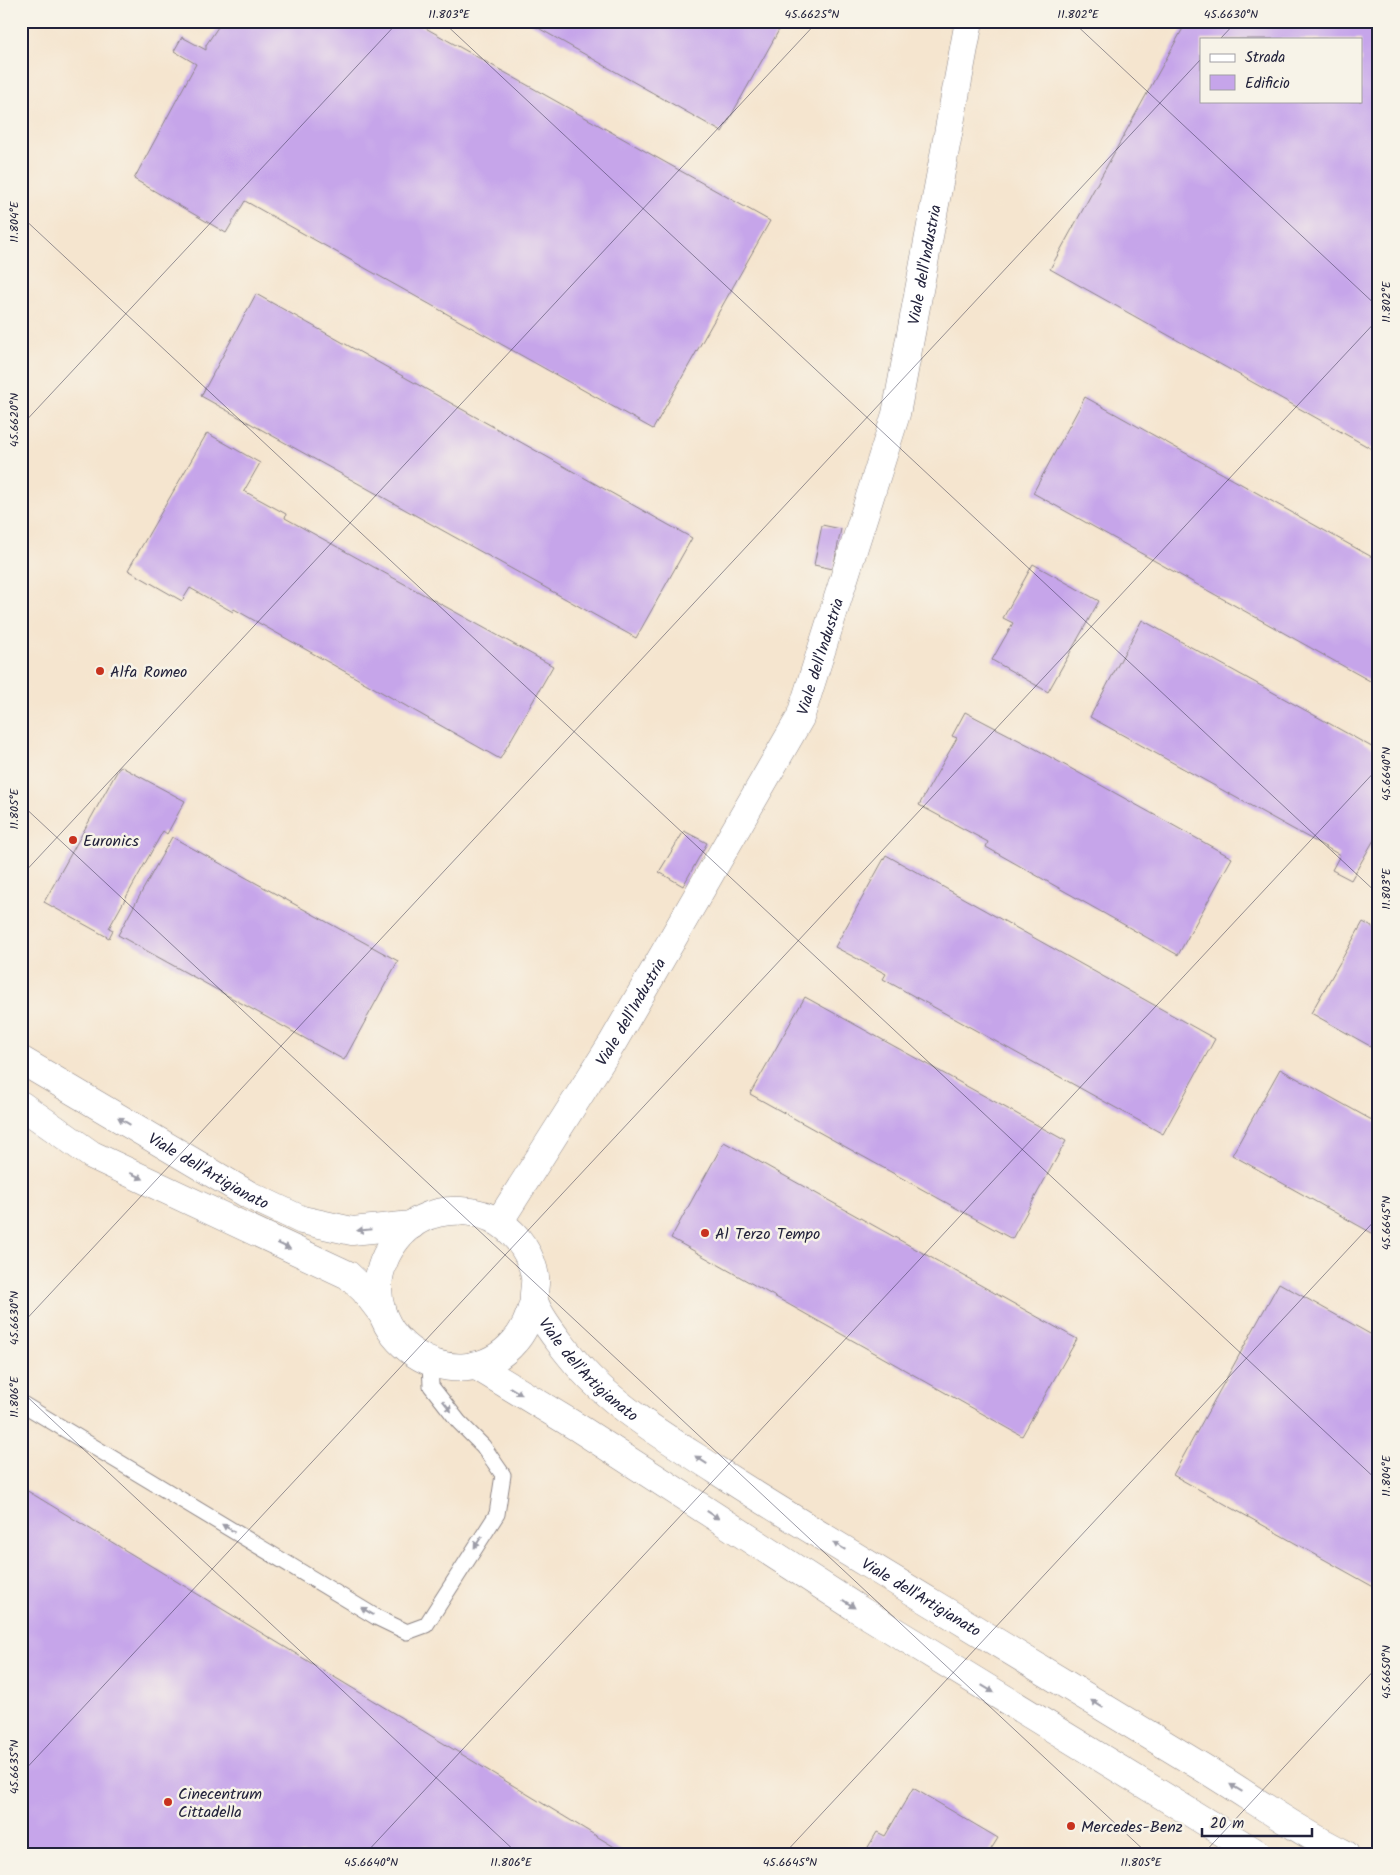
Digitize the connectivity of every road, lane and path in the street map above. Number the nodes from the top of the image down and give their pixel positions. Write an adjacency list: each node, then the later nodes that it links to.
1 (969, 21): 6 (street, Viale dell'Industria)
2 (21, 1060): 7 (street, Viale dell'Artigianato, one-way to 2)
3 (21, 1105): 5 (street, Viale dell'Artigianato)
4 (21, 1118): 5 (lane)
5 (74, 1142): 9 (street, Viale dell'Artigianato, one-way to 9)
6 (499, 1222): 7 (street, Viale dell'Artigianato); 8 (street, Viale dell'Artigianato)
7 (412, 1225): 9 (street, Viale dell'Artigianato)
8 (534, 1301): 11 (street, Viale dell'Artigianato); 14 (street, Viale dell'Artigianato, one-way to 8)
9 (381, 1312): 10 (street, Viale dell'Artigianato)
10 (430, 1363): 11 (street, Viale dell'Artigianato); 12 (lane, one-way to 12)
11 (475, 1366): 13 (street, one-way to 13)
12 (21, 1403)
13 (1258, 1854)
14 (1345, 1854)

